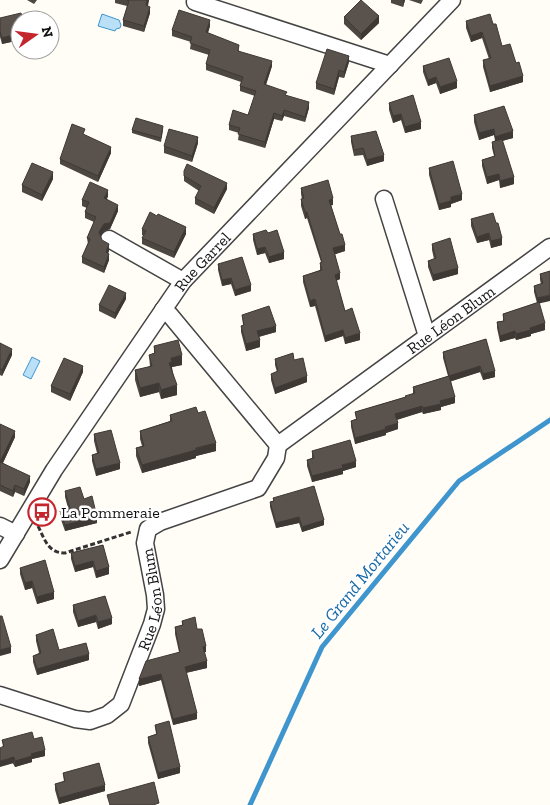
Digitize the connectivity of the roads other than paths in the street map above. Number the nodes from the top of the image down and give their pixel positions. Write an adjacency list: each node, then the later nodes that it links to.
1 (452, 0): 3 (street, Rue Garrel)
2 (195, 2): 3 (street)
3 (390, 65): 7 (street, Rue Garrel)
4 (384, 199): 9 (street)
5 (109, 239): 7 (street)
6 (550, 247): 9 (street, Rue Léon Blum)
7 (182, 281): 8 (street, Rue Garrel)
8 (164, 310): 10 (street); 12 (street, Rue Garrel)
9 (427, 336): 10 (street, Rue Léon Blum)
10 (278, 445): 14 (street, Rue Léon Blum)
11 (0, 526): 12 (street)
12 (16, 534): 13 (street, Rue Garrel)
13 (0, 560)
14 (0, 695)

